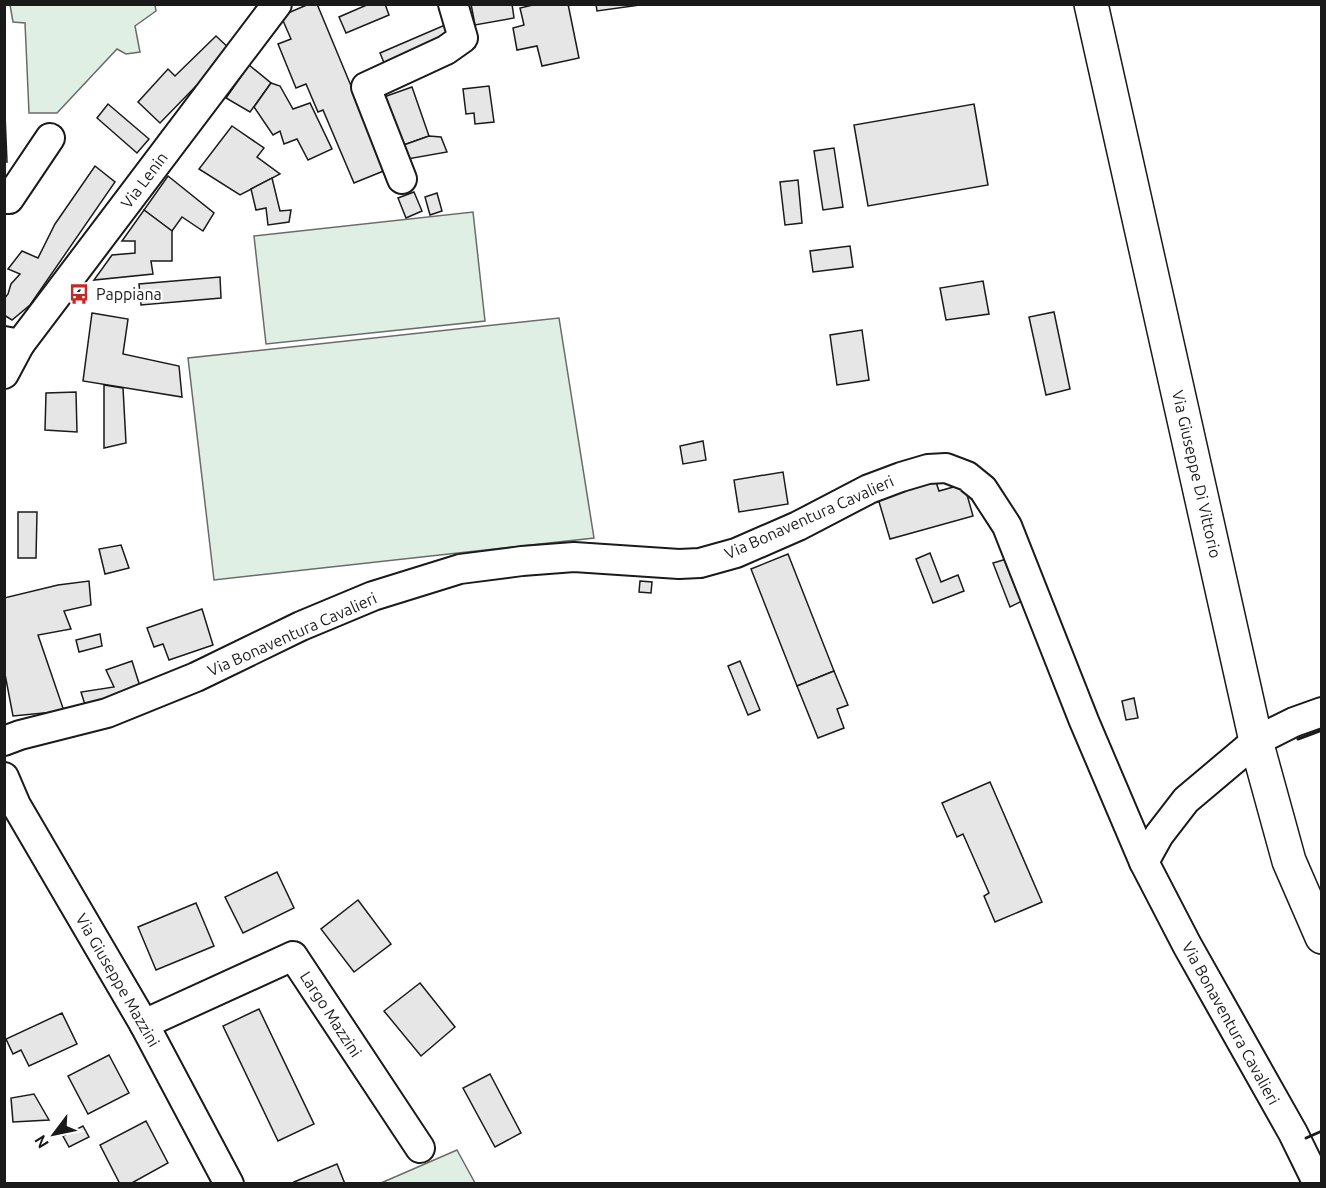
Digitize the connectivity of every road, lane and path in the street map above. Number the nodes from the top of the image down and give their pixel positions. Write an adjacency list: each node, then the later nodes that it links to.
1 (277, 4): 7 (street, Via Lenin)
2 (453, 4): 5 (street)
3 (1091, 4): 11 (main road, Via Giuseppe Di Vittorio)
4 (50, 138): 6 (street)
5 (402, 179)
6 (4, 199)
7 (12, 342): 8 (street)
8 (4, 374)
9 (1322, 712): 11 (street)
10 (4, 741): 13 (street, Via Bonaventura Cavalieri)
11 (1256, 741): 13 (street); 14 (main road, Via Giuseppe Di Vittorio)
12 (4, 777): 15 (street, Via Giuseppe Mazzini)
13 (1144, 862): 18 (street, Via Bonaventura Cavalieri)
14 (1322, 937)
15 (144, 1024): 16 (street, Largo Mazzini); 17 (street, Via Giuseppe Mazzini)
16 (420, 1148)
17 (229, 1184)
18 (1318, 1184)

